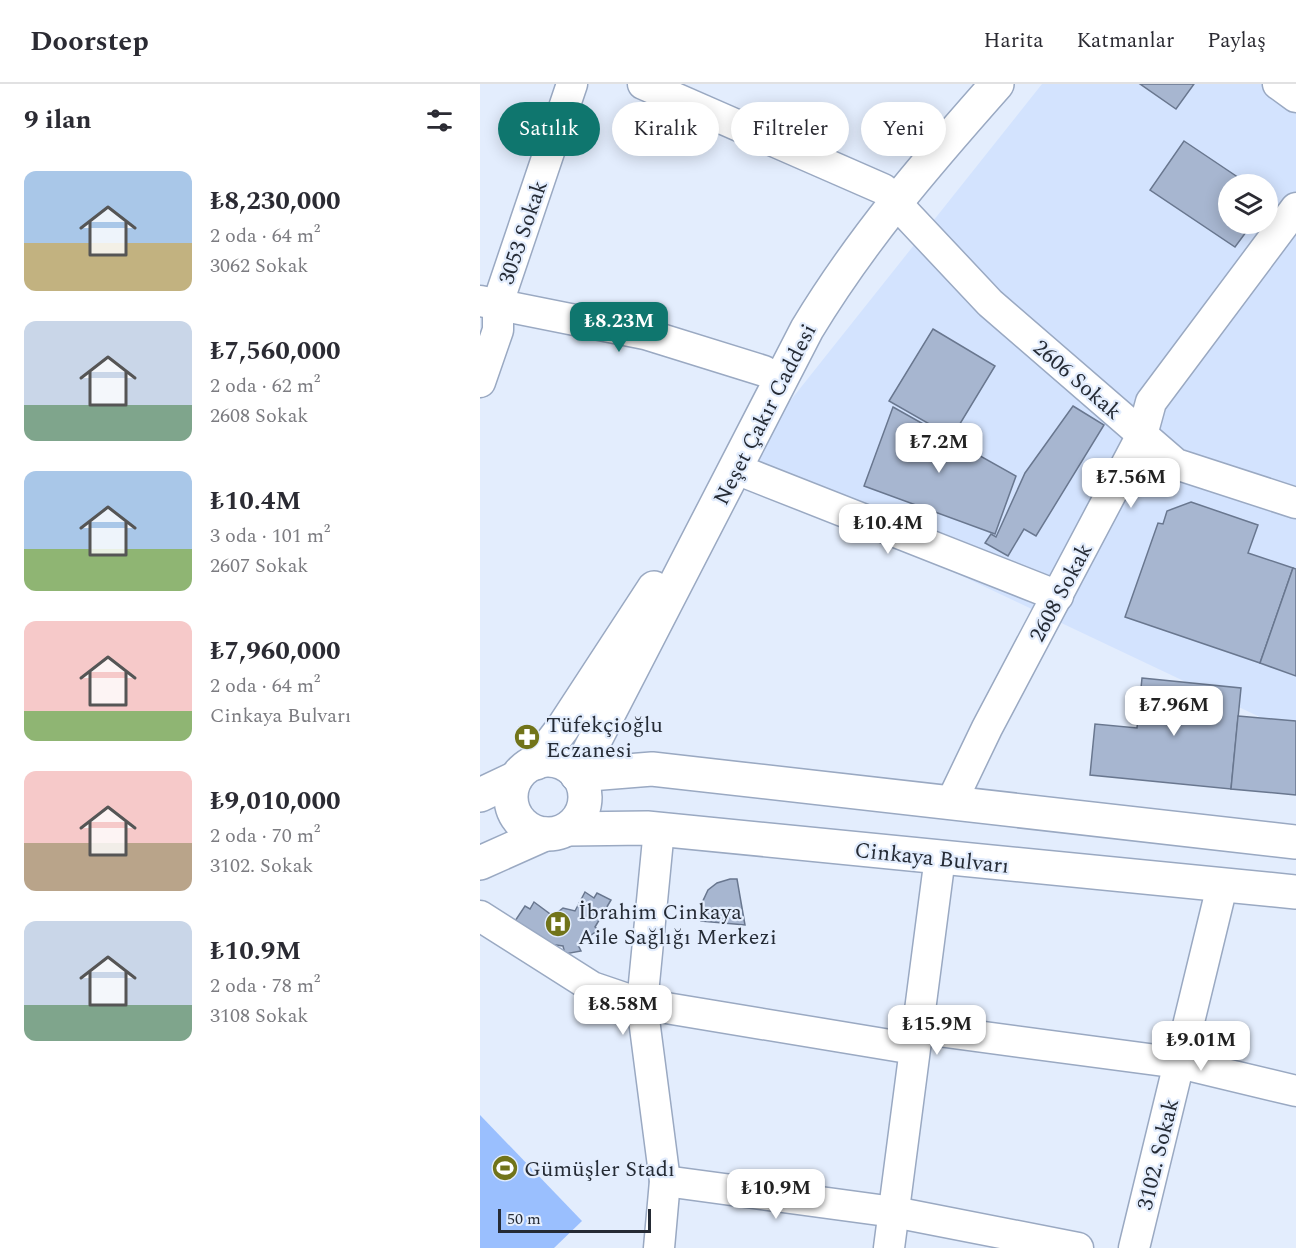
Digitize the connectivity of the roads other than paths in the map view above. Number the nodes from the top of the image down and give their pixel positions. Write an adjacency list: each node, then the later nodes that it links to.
1 (572, 84): 9 (street, 3053 Sokak)
2 (643, 84): 7 (street)
3 (971, 84): 7 (main road, Neşet Çakır Caddesi)
4 (997, 84): 7 (main road, Neşet Çakır Caddesi)
5 (1278, 84): 6 (street)
6 (1296, 97)
7 (889, 196): 10 (main road, Neşet Çakır Caddesi); 12 (street, 2606 Sokak); 13 (main road, Neşet Çakır Caddesi)
8 (1296, 208): 12 (street, 2608 Sokak)
9 (489, 302): 10 (street); 11 (street, 3053 Sokak)
10 (764, 371): 16 (main road, Neşet Çakır Caddesi)
11 (480, 382)
12 (1142, 435): 14 (street, 2606 Sokak); 15 (street, 2608 Sokak)
13 (736, 469): 15 (street); 17 (main road, Neşet Çakır Caddesi)
14 (1296, 503)
15 (1058, 596): 19 (street, 2608 Sokak)
16 (526, 770): 17 (main road); 18 (main road); 21 (main road)
17 (577, 775): 19 (main road); 21 (main road)
18 (480, 795)
19 (951, 803): 22 (main road)
20 (659, 829): 21 (main road, Cinkaya Bulvarı); 23 (main road, Cinkaya Bulvarı); 28 (street)
21 (556, 831): 24 (main road, Cinkaya Bulvarı)
22 (1296, 842)
23 (940, 857): 25 (main road, Cinkaya Bulvarı); 29 (street)
24 (480, 864)
25 (1222, 886): 26 (main road, Cinkaya Bulvarı); 30 (street, 3102. Sokak)
26 (1296, 892)
27 (480, 916): 28 (street)
28 (642, 1004): 29 (street); 32 (street)
29 (915, 1039): 30 (street); 33 (street)
30 (1179, 1063): 31 (street); 37 (street, 3102. Sokak)
31 (1296, 1091)
32 (666, 1180): 33 (street); 34 (street)
33 (894, 1212): 35 (street); 36 (street)
34 (659, 1248)
35 (890, 1248)
36 (1078, 1248)
37 (1134, 1248)

